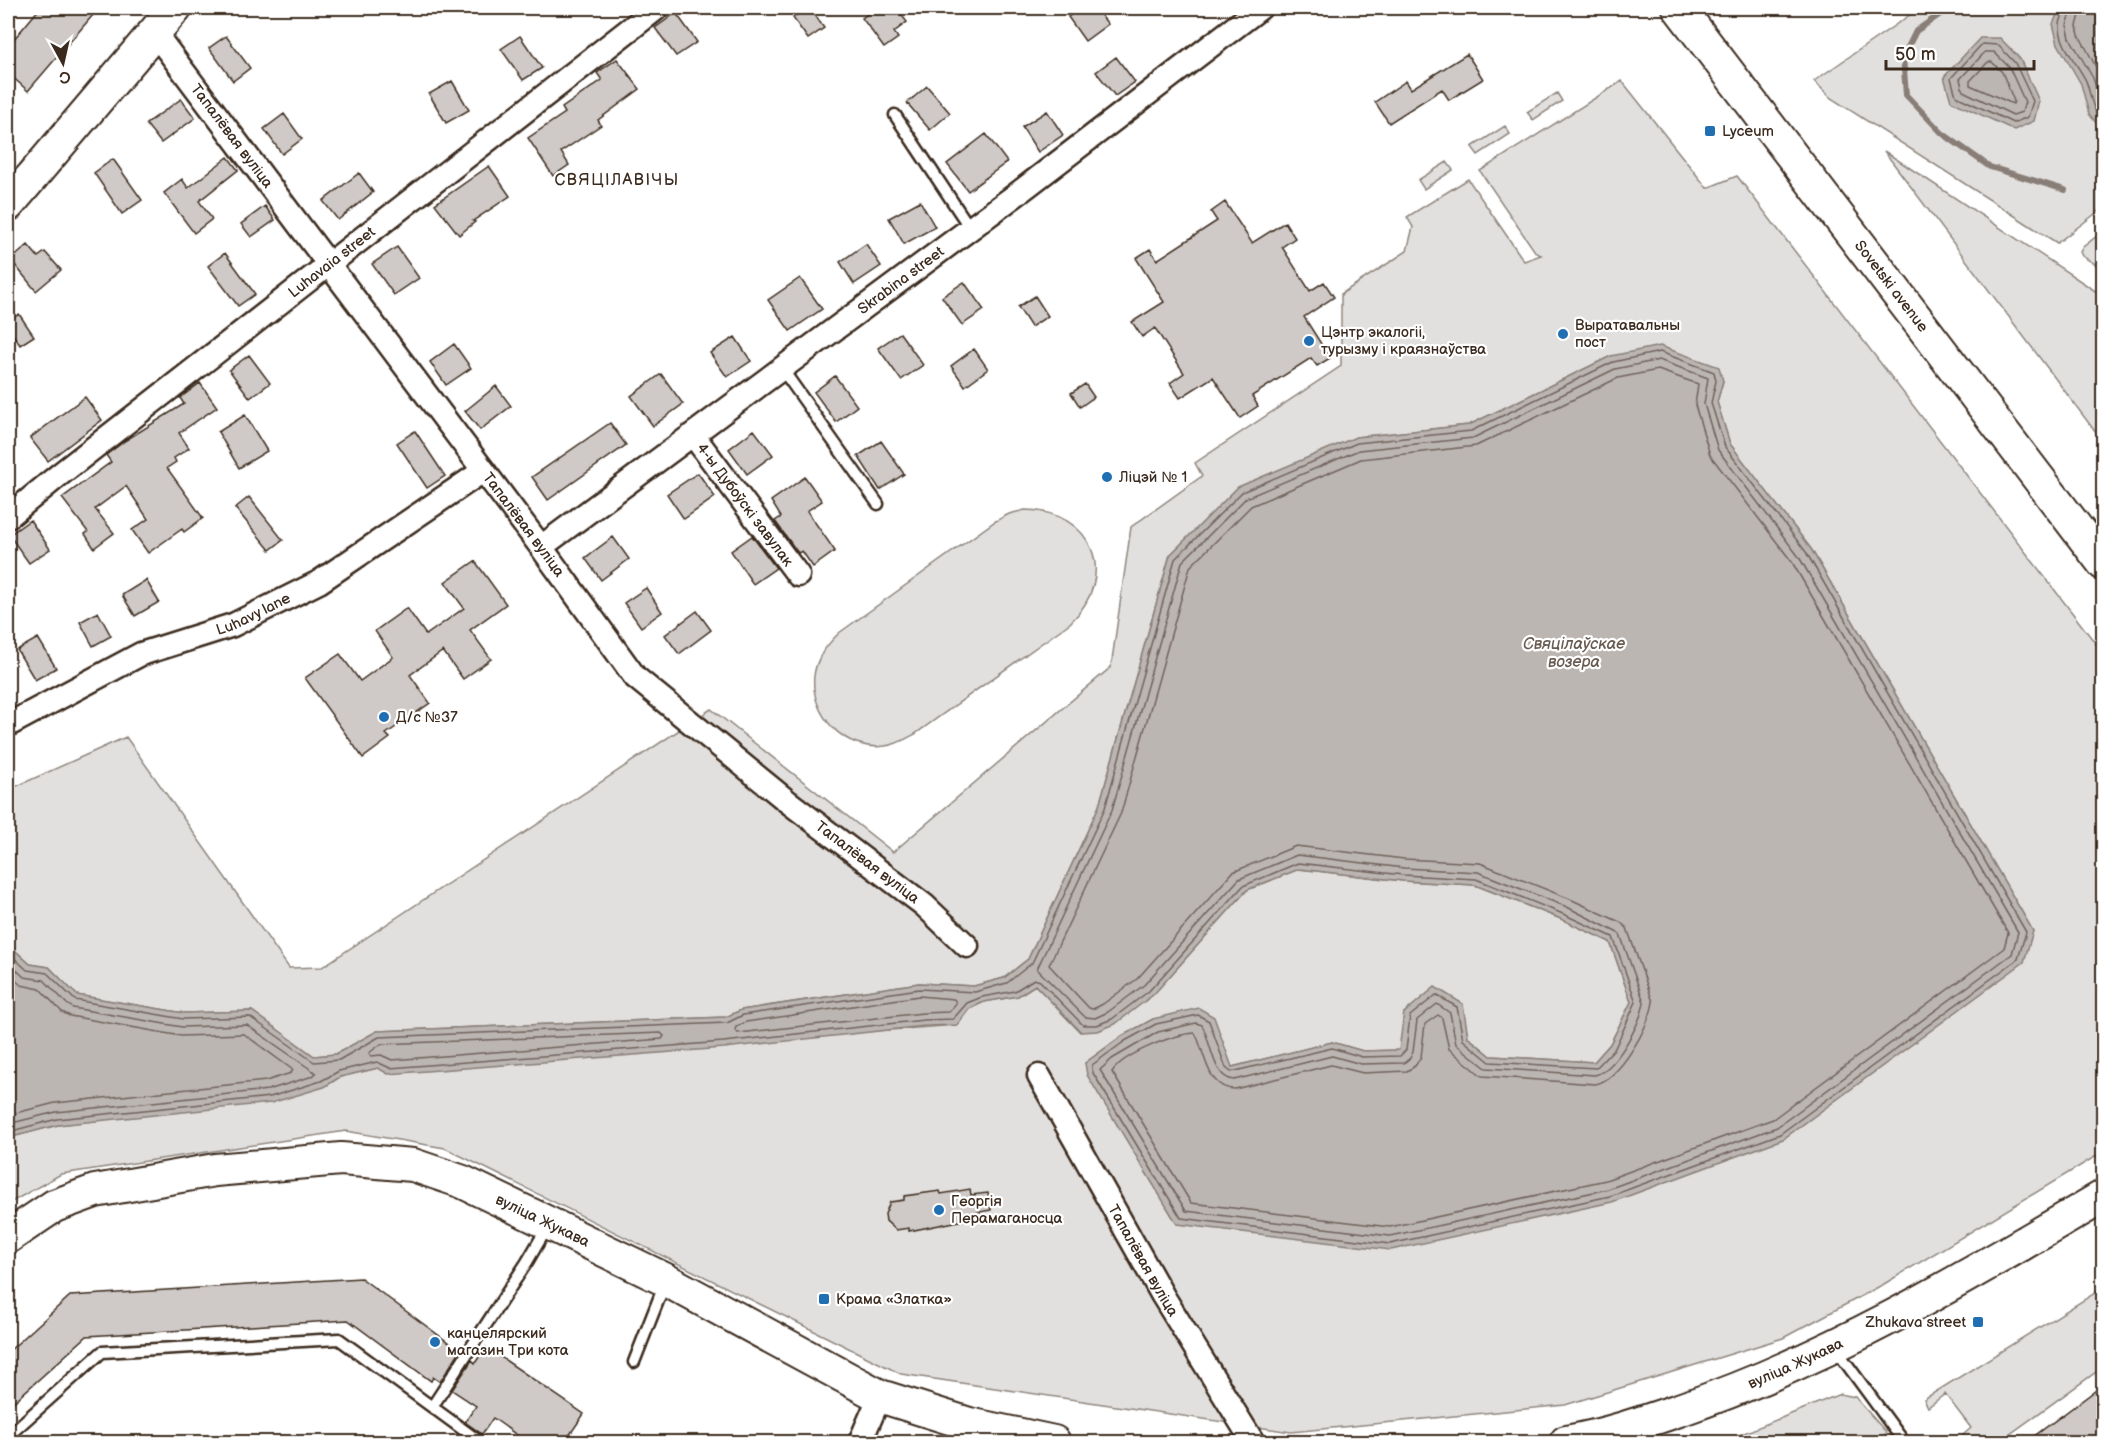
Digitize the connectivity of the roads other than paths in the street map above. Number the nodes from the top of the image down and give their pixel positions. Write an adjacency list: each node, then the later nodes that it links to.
1 (175, 8): 5 (street)
2 (657, 8): 9 (street, Luhavaia street)
3 (1260, 8): 8 (street, Skrabina street)
4 (1679, 8): 16 (street, Sovetski avenue)
5 (154, 32): 7 (street); 9 (street, Тапалёвая вуліца)
6 (895, 115): 8 (lane)
7 (8, 205)
8 (970, 228): 10 (street, Skrabina street)
9 (328, 265): 12 (street, Тапалёвая вуліца); 14 (street, Luhavaia street)
10 (782, 369): 11 (street, Skrabina street); 13 (lane)
11 (693, 435): 15 (street, Skrabina street); 17 (street, 4-ы Дубоўскі завулак)
12 (483, 471): 15 (street, Тапалёвая вуліца); 18 (street, Luhavy lane)
13 (878, 504)
14 (8, 517)
15 (541, 547): 19 (street, Тапалёвая вуліца)
16 (2103, 564)
17 (798, 575)
18 (8, 725)
19 (967, 946)
20 (1039, 1076): 33 (street, Тапалёвая вуліца)
21 (2103, 1196): 25 (street, вуліца Жукава)
22 (549, 1224): 23 (street, вуліца Жукава); 24 (street, вуліца Жукава); 28 (lane)
23 (8, 1237)
24 (666, 1280): 26 (lane); 27 (street, вуліца Жукава)
25 (1834, 1347): 34 (street, вуліца Жукава); 35 (lane)
26 (634, 1362)
27 (880, 1396): 31 (street); 32 (street, вуліца Жукава)
28 (432, 1407): 29 (lane); 30 (lane)
29 (8, 1436)
30 (480, 1443)
31 (860, 1443)
32 (1054, 1443)
33 (1253, 1443)
34 (1566, 1443)
35 (1904, 1443)

